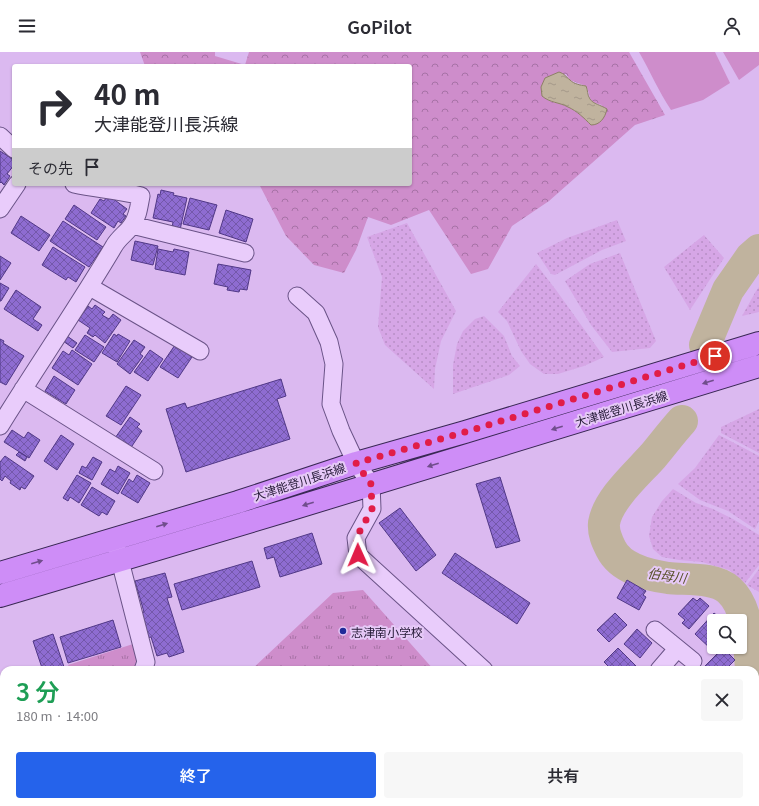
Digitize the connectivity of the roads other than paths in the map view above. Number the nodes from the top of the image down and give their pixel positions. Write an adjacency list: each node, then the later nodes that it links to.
1 (0, 136): 2 (street)
2 (12, 147)
3 (15, 186): 5 (street)
4 (84, 186): 6 (street)
5 (0, 209)
6 (132, 225): 7 (street); 8 (street)
7 (245, 253)
8 (90, 287): 11 (street); 13 (street)
9 (297, 296): 15 (street)
10 (759, 343): 15 (main road, 大津能登川長浜線)
11 (200, 351)
12 (759, 366): 17 (main road, 大津能登川長浜線, one-way to 17)
13 (23, 389): 14 (street); 16 (street)
14 (0, 426)
15 (356, 463): 17 (street); 18 (main road, 大津能登川長浜線, one-way to 15)
16 (154, 471)
17 (371, 484): 19 (main road, 大津能登川長浜線, one-way to 19); 26 (street)
18 (115, 539): 19 (street); 20 (main road, 大津能登川長浜線, one-way to 18)
19 (120, 560): 21 (main road, 大津能登川長浜線); 25 (street)
20 (0, 573)
21 (0, 596)
22 (654, 630): 23 (street)
23 (677, 649): 24 (street); 27 (street)
24 (693, 662)
25 (144, 666)
26 (480, 666)
27 (662, 666)

